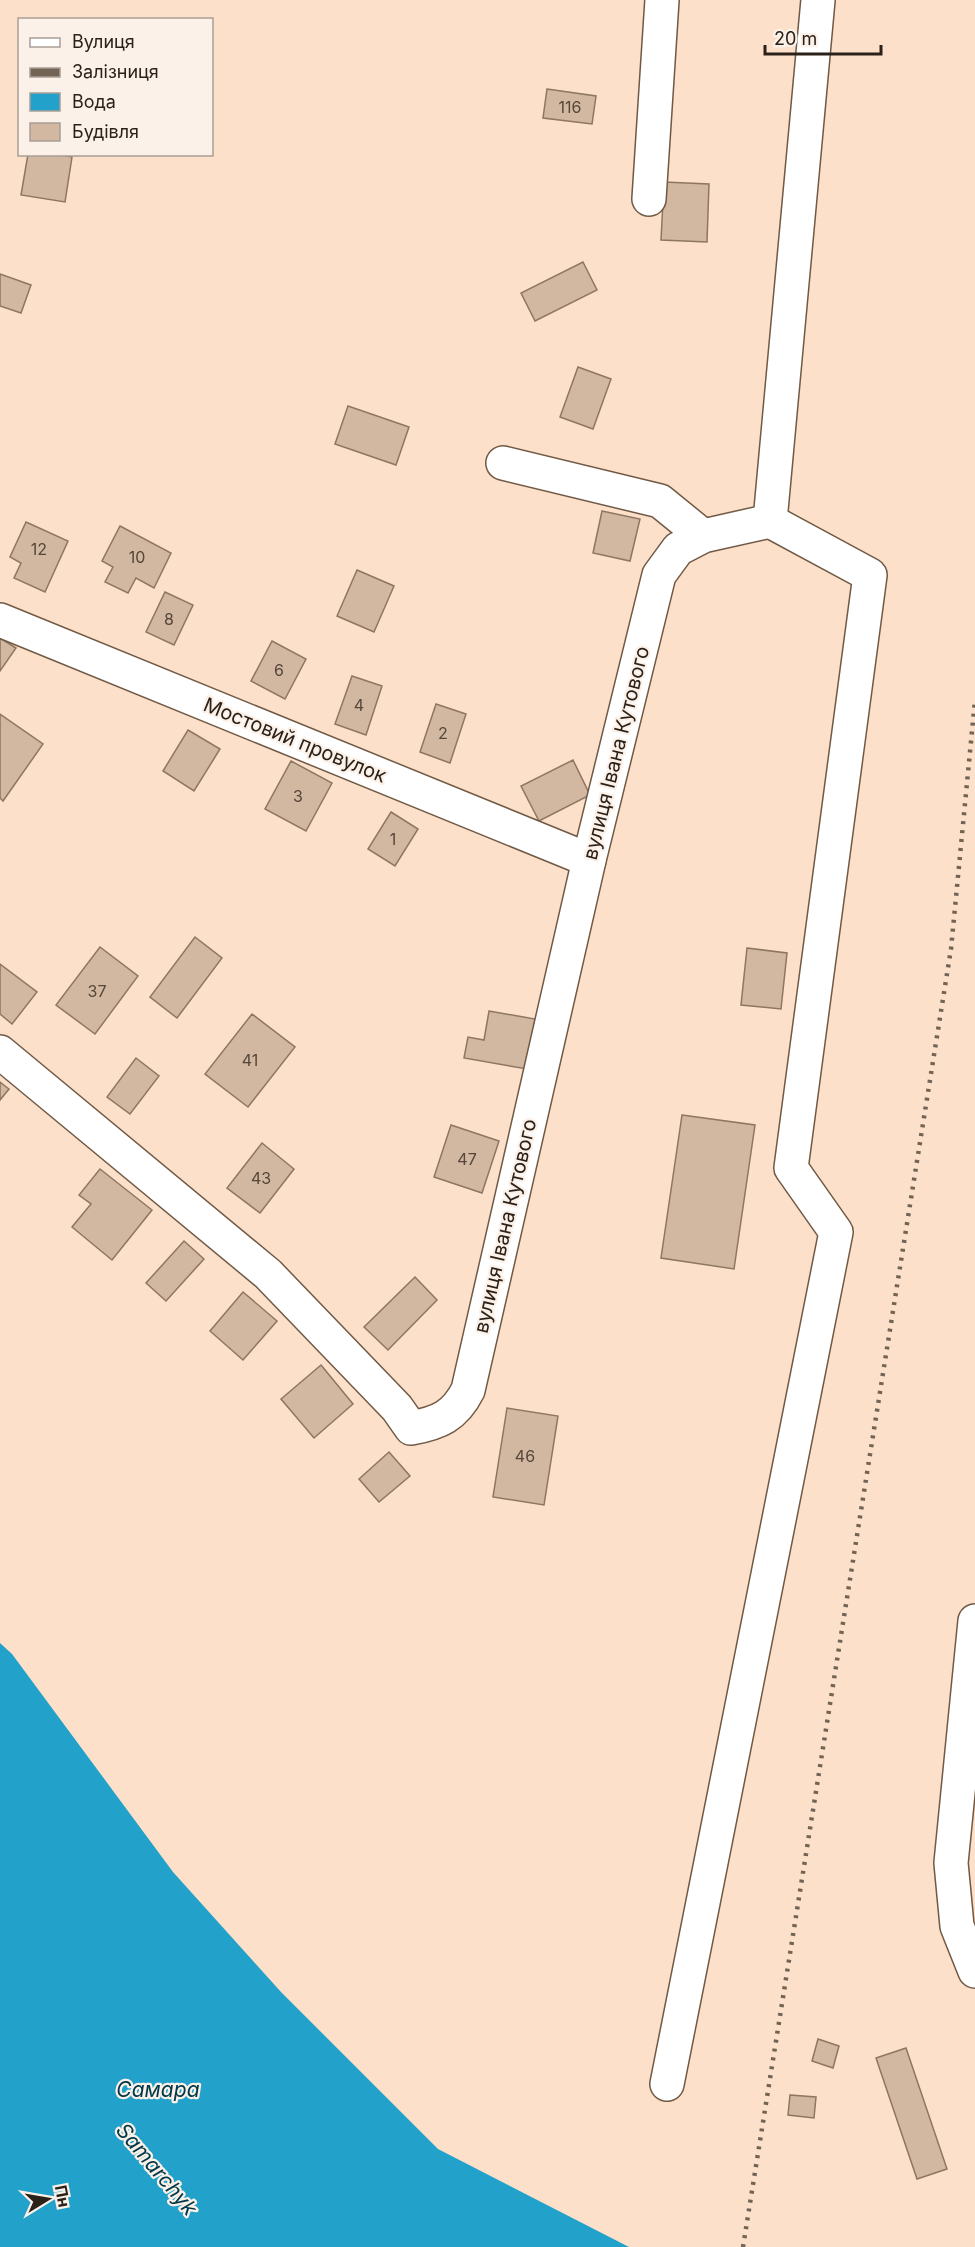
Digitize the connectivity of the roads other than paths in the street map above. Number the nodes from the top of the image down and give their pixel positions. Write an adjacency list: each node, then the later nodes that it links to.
1 (662, 0): 3 (street)
2 (818, 0): 5 (street)
3 (650, 199)
4 (503, 463): 6 (street)
5 (770, 521): 6 (street, вулиця Івана Кутового); 12 (street)
6 (703, 536): 8 (street, вулиця Івана Кутового)
7 (0, 620): 8 (street, Мостовий провулок)
8 (590, 861): 9 (street, вулиця Івана Кутового)
9 (0, 1052)
10 (975, 1621): 11 (street)
11 (975, 1971)
12 (668, 2084)

